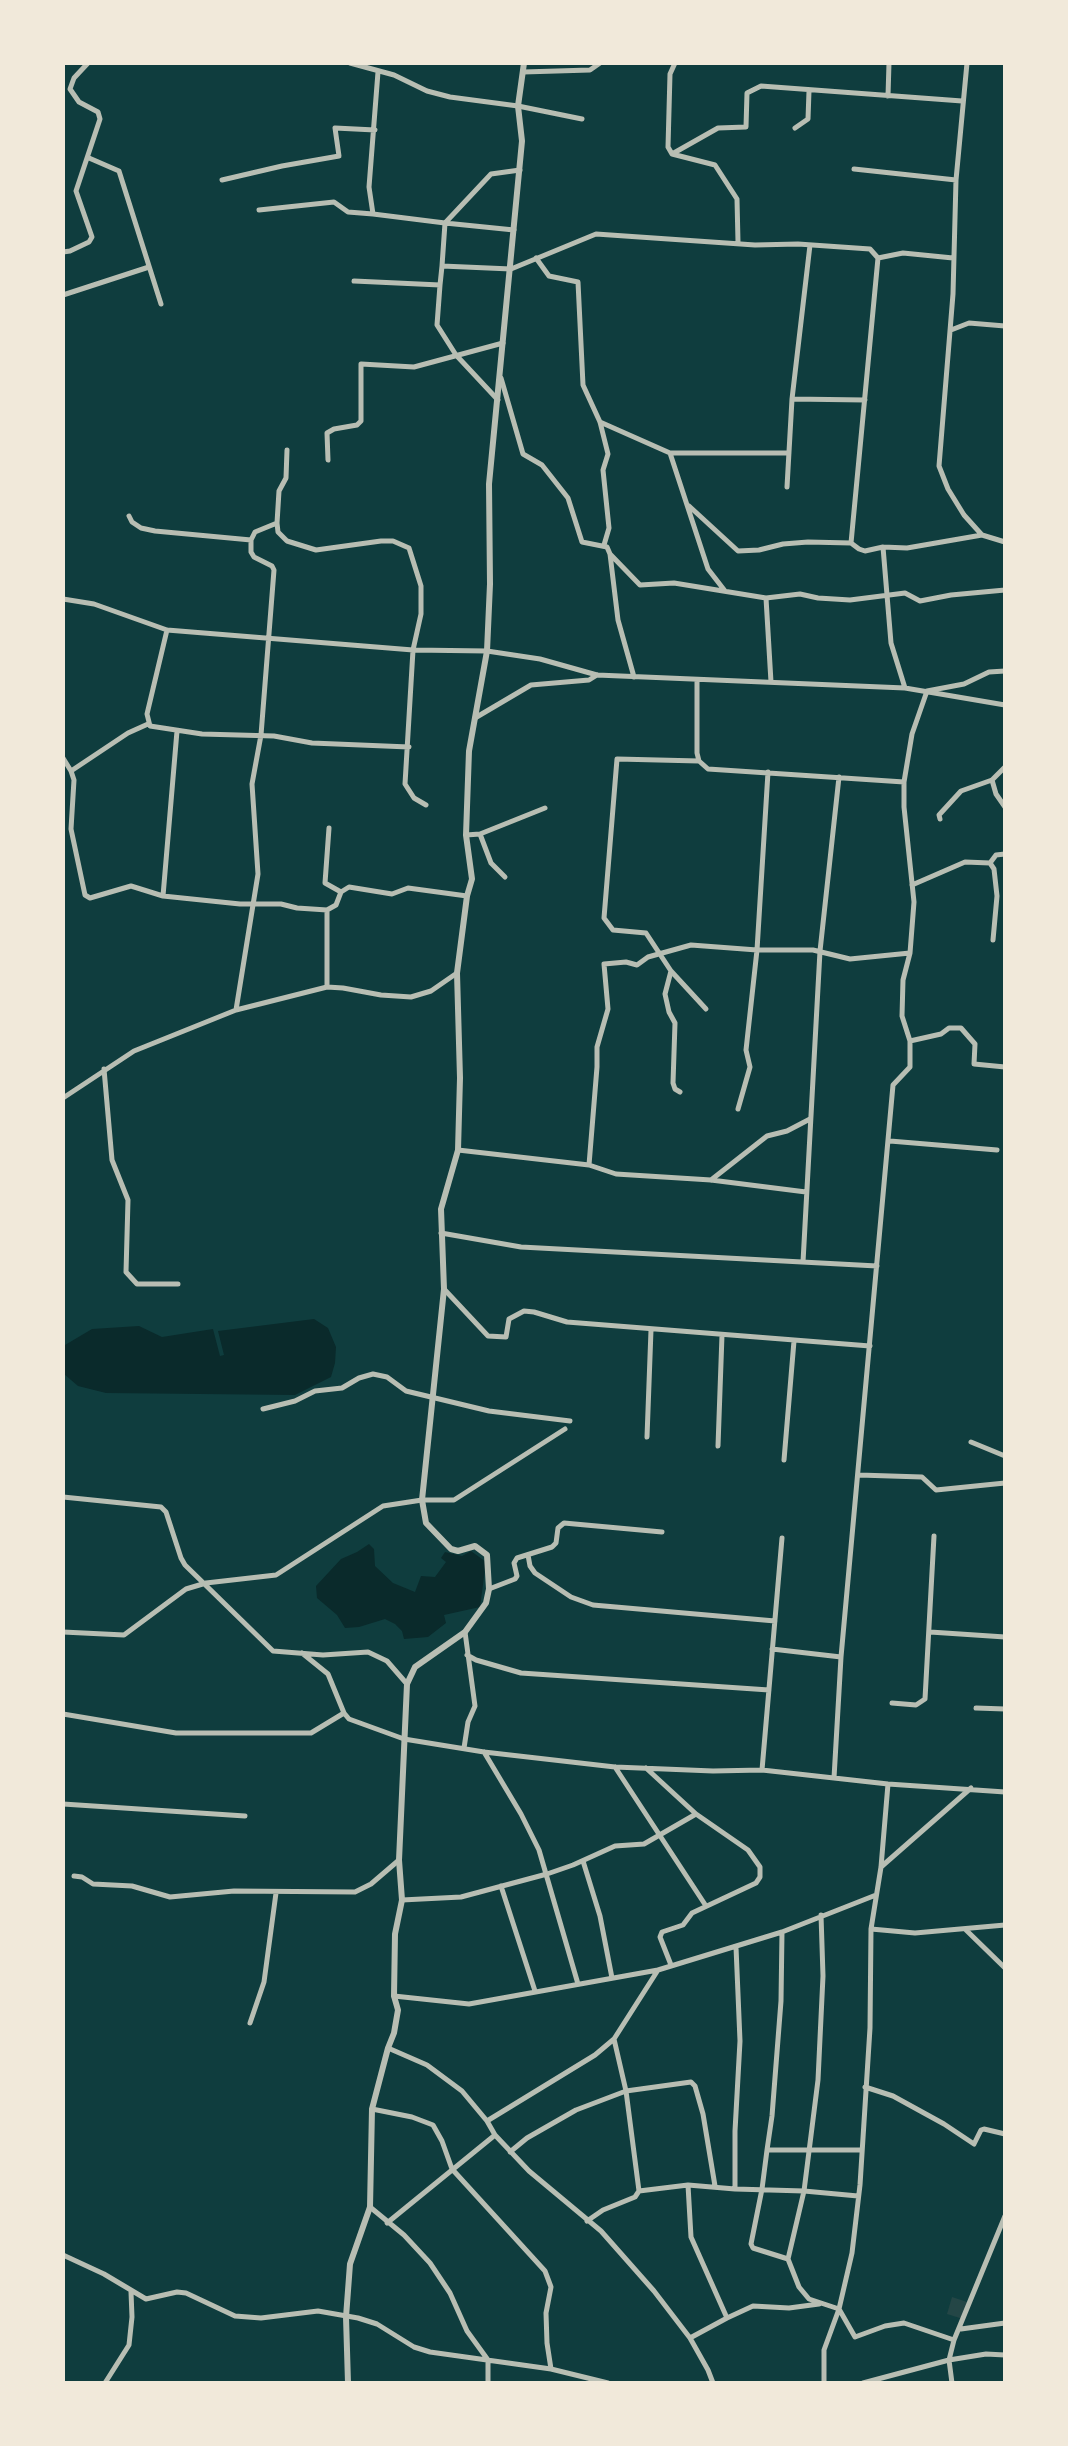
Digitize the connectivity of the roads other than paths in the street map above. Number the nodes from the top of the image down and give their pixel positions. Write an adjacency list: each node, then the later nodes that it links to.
1 (88, 63): 18 (street)
2 (350, 63): 8 (street)
3 (524, 63): 9 (street)
4 (600, 63): 9 (street)
5 (675, 63): 17 (street)
6 (889, 63): 11 (street)
7 (967, 63): 12 (street)
8 (378, 72): 13 (street); 16 (street)
9 (523, 72): 13 (street)
10 (810, 91): 11 (street); 15 (street); 17 (street)
11 (888, 96): 12 (street)
12 (962, 101): 22 (street)
13 (518, 106): 14 (street); 20 (street)
14 (582, 119)
15 (795, 128)
16 (375, 130): 21 (street); 24 (street)
17 (673, 154): 27 (street)
18 (89, 158): 29 (street); 34 (street)
19 (854, 169): 22 (street)
20 (520, 170): 25 (street); 26 (street)
21 (222, 180)
22 (956, 180): 32 (street)
23 (259, 210): 24 (street)
24 (373, 214): 25 (street)
25 (445, 223): 26 (street); 33 (street)
26 (514, 230): 35 (street)
27 (738, 242): 28 (street); 30 (street)
28 (810, 245): 31 (street); 45 (street)
29 (63, 252)
30 (536, 258): 35 (street); 48 (street)
31 (878, 258): 32 (street); 47 (street)
32 (953, 258): 41 (street)
33 (442, 266): 35 (street); 37 (street)
34 (149, 267): 38 (street); 39 (street)
35 (511, 269): 42 (street)
36 (354, 281): 37 (street)
37 (440, 285): 43 (street)
38 (63, 295)
39 (161, 304)
40 (1005, 326): 41 (street)
41 (951, 330): 57 (street)
42 (503, 343): 43 (street); 44 (street)
43 (456, 355): 46 (street); 52 (street)
44 (501, 377): 46 (street); 61 (street)
45 (792, 399): 47 (street); 51 (street)
46 (498, 400): 72 (street)
47 (865, 400): 60 (street)
48 (600, 422): 50 (street); 61 (street)
49 (287, 450): 56 (street)
50 (670, 453): 51 (street); 54 (street)
51 (789, 453): 53 (street)
52 (328, 460)
53 (787, 487)
54 (689, 506): 60 (street); 65 (street)
55 (129, 516): 58 (street)
56 (277, 523): 58 (street); 71 (street)
57 (982, 535): 59 (street); 62 (street)
58 (251, 540): 70 (street)
59 (1005, 542)
60 (851, 543): 62 (street)
61 (604, 545): 63 (street)
62 (883, 547): 66 (street)
63 (610, 554): 65 (street); 75 (street)
64 (1005, 590): 66 (street)
65 (730, 594): 67 (street)
66 (887, 595): 67 (street); 78 (street)
67 (766, 598): 77 (street)
68 (63, 599): 69 (street)
69 (167, 630): 70 (street); 82 (street)
70 (270, 640): 71 (street); 84 (street)
71 (413, 650): 72 (street); 85 (street)
72 (487, 651): 74 (street); 81 (street)
73 (1005, 671): 79 (street)
74 (597, 675): 75 (street); 81 (street)
75 (634, 677): 76 (street)
76 (697, 680): 77 (street); 87 (street)
77 (771, 682): 78 (street)
78 (905, 688): 79 (street)
79 (928, 691): 80 (street); 93 (street)
80 (1005, 705)
81 (475, 718): 100 (street)
82 (148, 724): 83 (street); 89 (street)
83 (177, 731): 84 (street); 106 (street)
84 (261, 735): 85 (street); 108 (street)
85 (409, 747): 94 (street)
86 (63, 758): 89 (street)
87 (699, 761): 90 (street); 114 (street)
88 (1005, 767): 92 (street)
89 (71, 771): 106 (street)
90 (768, 772): 91 (street); 111 (street)
91 (839, 777): 93 (street); 112 (street)
92 (992, 780): 95 (street); 97 (street)
93 (904, 782): 104 (street)
94 (426, 805)
95 (1005, 807)
96 (545, 808): 99 (street)
97 (940, 820)
98 (329, 828): 105 (street)
99 (480, 834): 100 (street); 103 (street)
100 (466, 835): 107 (street)
101 (1005, 854): 102 (street)
102 (990, 863): 104 (street); 110 (street)
103 (505, 877)
104 (912, 884): 113 (street)
105 (341, 892): 107 (street); 109 (street)
106 (163, 896): 108 (street)
107 (467, 896): 116 (street)
108 (252, 904): 109 (street); 119 (street)
109 (327, 910): 117 (street)
110 (993, 940)
111 (757, 950): 112 (street); 114 (street); 125 (street)
112 (820, 951): 113 (street); 126 (street)
113 (910, 953): 120 (street)
114 (660, 954): 115 (street); 130 (street)
115 (671, 971): 118 (street); 123 (street)
116 (457, 973): 117 (street); 128 (street)
117 (327, 988): 119 (street)
118 (706, 1009)
119 (236, 1010): 122 (street)
120 (911, 1041): 121 (street); 127 (street)
121 (1005, 1067)
122 (104, 1069): 124 (street); 136 (street)
123 (680, 1092)
124 (63, 1098)
125 (738, 1109)
126 (810, 1119): 131 (street); 132 (street)
127 (890, 1141): 129 (street); 135 (street)
128 (457, 1150): 130 (street); 133 (street)
129 (997, 1150)
130 (589, 1165): 131 (street)
131 (711, 1180): 132 (street)
132 (806, 1192): 134 (street)
133 (441, 1233): 134 (street); 137 (street)
134 (803, 1262): 135 (street)
135 (877, 1266): 141 (street)
136 (178, 1284)
137 (444, 1289): 138 (street); 142 (street)
138 (651, 1329): 139 (street); 146 (street)
139 (722, 1335): 140 (street); 148 (street)
140 (794, 1340): 141 (street); 150 (street)
141 (870, 1346): 151 (street)
142 (433, 1396): 143 (street); 144 (street); 154 (street)
143 (263, 1409)
144 (570, 1420)
145 (565, 1429): 154 (street)
146 (648, 1437)
147 (971, 1442): 149 (street)
148 (718, 1446)
149 (1005, 1456)
150 (784, 1460)
151 (859, 1475): 152 (street); 169 (street)
152 (1005, 1483)
153 (63, 1497): 159 (street)
154 (422, 1500): 159 (street); 160 (street)
155 (662, 1532): 158 (street)
156 (934, 1536): 164 (street)
157 (782, 1538): 161 (street)
158 (528, 1555): 160 (street); 161 (street)
159 (206, 1583): 162 (street); 167 (street)
160 (489, 1589): 163 (street)
161 (775, 1621): 166 (street)
162 (63, 1632)
163 (465, 1632): 168 (street); 170 (street)
164 (930, 1632): 165 (street); 172 (street)
165 (1005, 1637)
166 (772, 1650): 169 (street); 171 (street)
167 (302, 1653): 170 (street); 175 (street)
168 (467, 1655): 171 (street); 178 (street)
169 (841, 1657): 183 (street)
170 (407, 1684): 177 (street)
171 (769, 1690): 182 (street)
172 (892, 1703)
173 (976, 1708): 174 (street)
174 (1005, 1709)
175 (344, 1713): 176 (street); 177 (street)
176 (63, 1714)
177 (404, 1739): 178 (street); 191 (street)
178 (464, 1748): 179 (street)
179 (484, 1752): 180 (street); 194 (street)
180 (615, 1767): 181 (street); 190 (street)
181 (646, 1768): 182 (street); 188 (street)
182 (762, 1770): 183 (street)
183 (834, 1779): 184 (street)
184 (888, 1784): 185 (street); 193 (street)
185 (971, 1788): 186 (street); 193 (street)
186 (1005, 1792)
187 (63, 1804): 189 (street)
188 (696, 1814): 190 (street); 200 (street)
189 (245, 1816)
190 (662, 1835): 192 (street); 200 (street)
191 (399, 1860): 197 (street); 199 (street)
192 (583, 1861): 194 (street); 210 (street)
193 (881, 1867): 198 (street)
194 (547, 1874): 196 (street); 211 (street)
195 (74, 1876): 197 (street)
196 (501, 1886): 199 (street); 212 (street)
197 (276, 1893): 214 (street)
198 (876, 1895): 201 (street); 203 (street)
199 (402, 1900): 213 (street)
200 (706, 1906): 207 (street)
201 (821, 1915): 205 (street); 224 (street)
202 (1005, 1925): 204 (street)
203 (872, 1929): 204 (street); 217 (street)
204 (966, 1930): 208 (street)
205 (782, 1932): 206 (street); 223 (street)
206 (736, 1947): 207 (street); 230 (street)
207 (671, 1965): 209 (street)
208 (1005, 1968)
209 (658, 1970): 210 (street); 215 (street)
210 (612, 1978): 211 (street)
211 (578, 1984): 212 (street)
212 (535, 1991): 213 (street)
213 (394, 1996): 216 (street)
214 (250, 2023)
215 (614, 2039): 218 (street); 220 (street)
216 (388, 2048): 219 (street); 220 (street)
217 (865, 2087): 221 (street); 225 (street)
218 (626, 2091): 226 (street); 229 (street); 233 (street)
219 (372, 2109): 227 (street); 235 (street)
220 (487, 2121): 222 (street)
221 (1005, 2134)
222 (495, 2135): 226 (street); 227 (street)
223 (767, 2150): 224 (street); 231 (street)
224 (808, 2150): 225 (street); 232 (street)
225 (862, 2150): 234 (street)
226 (510, 2152): 237 (street)
227 (452, 2169): 238 (street); 253 (street)
228 (688, 2185): 229 (street); 233 (street); 245 (street)
229 (715, 2186): 230 (street)
230 (736, 2189): 231 (street)
231 (762, 2189): 232 (street); 240 (street)
232 (804, 2190): 234 (street); 240 (street)
233 (639, 2191): 237 (street)
234 (858, 2196): 243 (street)
235 (370, 2207): 238 (street); 244 (street)
236 (1005, 2216): 247 (street)
237 (587, 2221): 248 (street)
238 (387, 2222): 251 (street)
239 (63, 2255): 241 (street)
240 (788, 2259): 242 (street)
241 (131, 2292): 244 (street); 255 (street)
242 (822, 2303): 243 (street); 245 (street)
243 (839, 2308): 249 (street); 261 (street)
244 (346, 2317): 251 (street); 256 (street)
245 (727, 2318): 248 (street)
246 (1005, 2323): 247 (street)
247 (961, 2329): 249 (street)
248 (690, 2338): 260 (street)
249 (954, 2340): 252 (street)
250 (1005, 2355): 252 (street)
251 (488, 2360): 253 (street); 257 (street)
252 (949, 2360): 262 (street); 263 (street)
253 (551, 2369): 254 (street)
254 (572, 2374): 258 (street); 259 (street)
255 (106, 2383)
256 (348, 2383)
257 (488, 2383)
258 (575, 2383)
259 (608, 2383)
260 (713, 2383)
261 (824, 2383)
262 (863, 2383)
263 (952, 2383)

